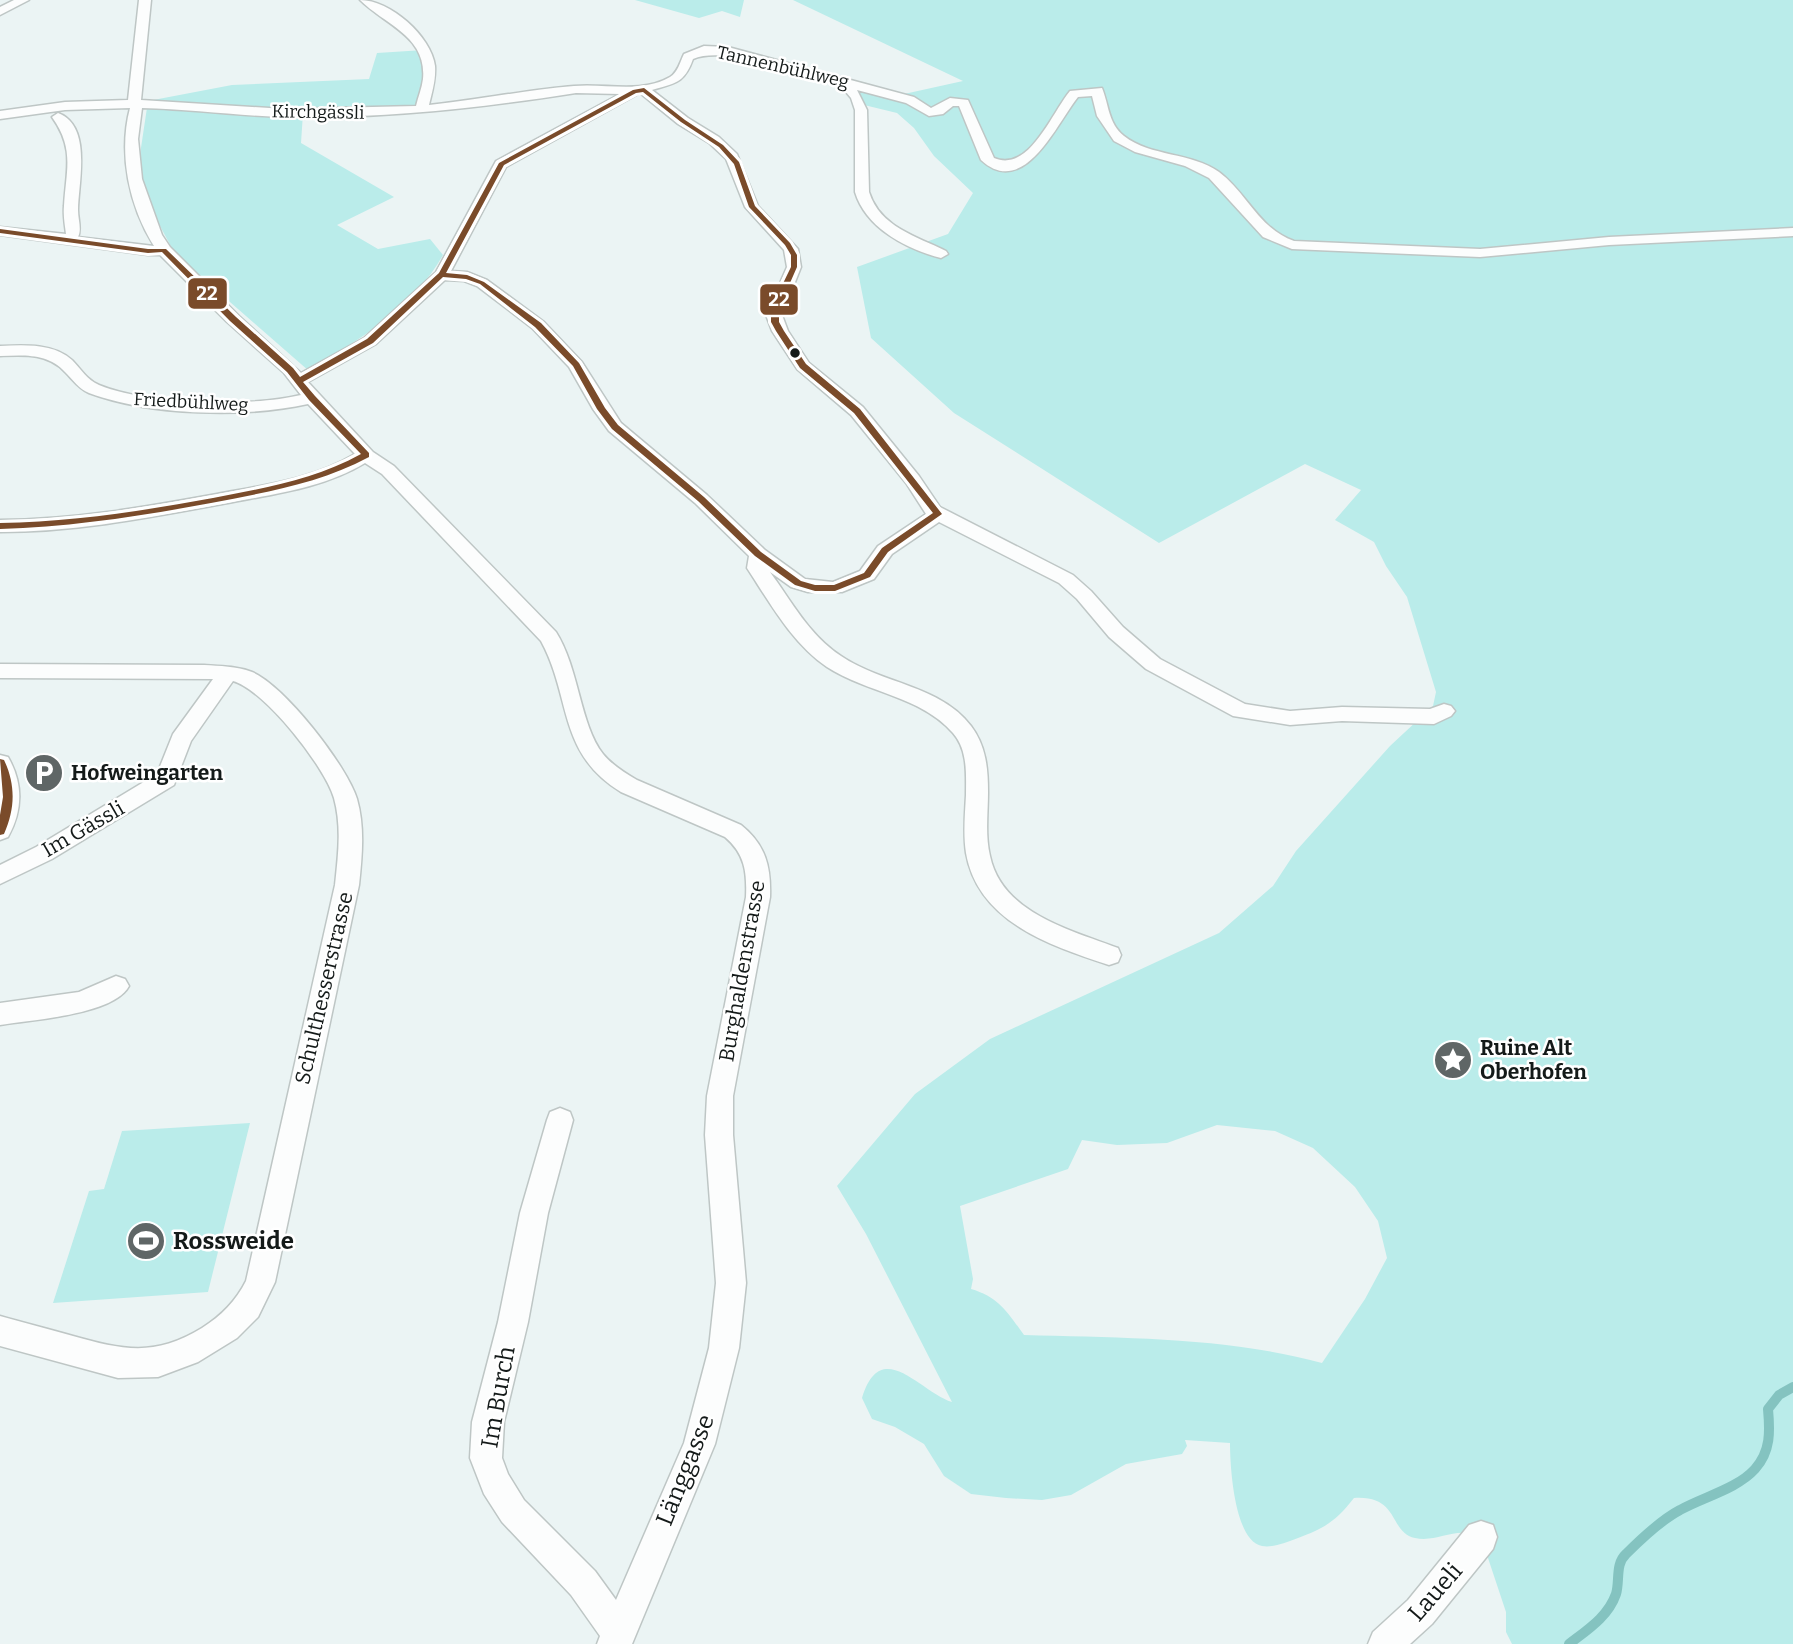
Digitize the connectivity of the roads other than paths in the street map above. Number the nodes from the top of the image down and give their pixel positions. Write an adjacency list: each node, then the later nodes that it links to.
1 (23, 0): 4 (street)
2 (145, 0): 7 (street, Burghaldenstrasse)
3 (366, 0): 8 (street)
4 (0, 12)
5 (844, 81): 6 (street, Tannenbühlweg); 12 (street, Tannenbühlweg); 15 (street)
6 (639, 90): 8 (street, Kirchgässli); 16 (street); 21 (street)
7 (135, 104): 8 (street, Kirchgässli); 9 (street, Kirchgässli); 14 (street, Burghaldenstrasse)
8 (422, 109)
9 (0, 115)
10 (58, 117): 13 (street)
11 (0, 231): 13 (street)
12 (1793, 232)
13 (69, 240): 14 (street)
14 (164, 250): 18 (street, Burghaldenstrasse)
15 (941, 254)
16 (441, 275): 18 (street); 25 (street)
17 (0, 351): 19 (street, Friedbühlweg)
18 (299, 381): 19 (street, Burghaldenstrasse)
19 (312, 397): 20 (street, Burghaldenstrasse)
20 (366, 455): 24 (street); 36 (street, Burghaldenstrasse)
21 (938, 514): 25 (street); 28 (street)
22 (0, 516): 24 (street)
23 (0, 526): 24 (street)
24 (44, 527)
25 (758, 554): 32 (street)
26 (0, 671): 27 (street, Schulthesserstrasse)
27 (228, 674): 31 (street, Im Gässli); 37 (street, Schulthesserstrasse)
28 (1444, 712)
29 (0, 764): 30 (street)
30 (0, 831)
31 (0, 875)
32 (1109, 955)
33 (116, 986): 34 (street)
34 (0, 1014)
35 (560, 1120): 39 (street, Im Burch)
36 (731, 1289): 39 (street, Länggasse)
37 (0, 1331)
38 (1481, 1537): 40 (street, Laueli)
39 (617, 1639)
40 (1385, 1644)

